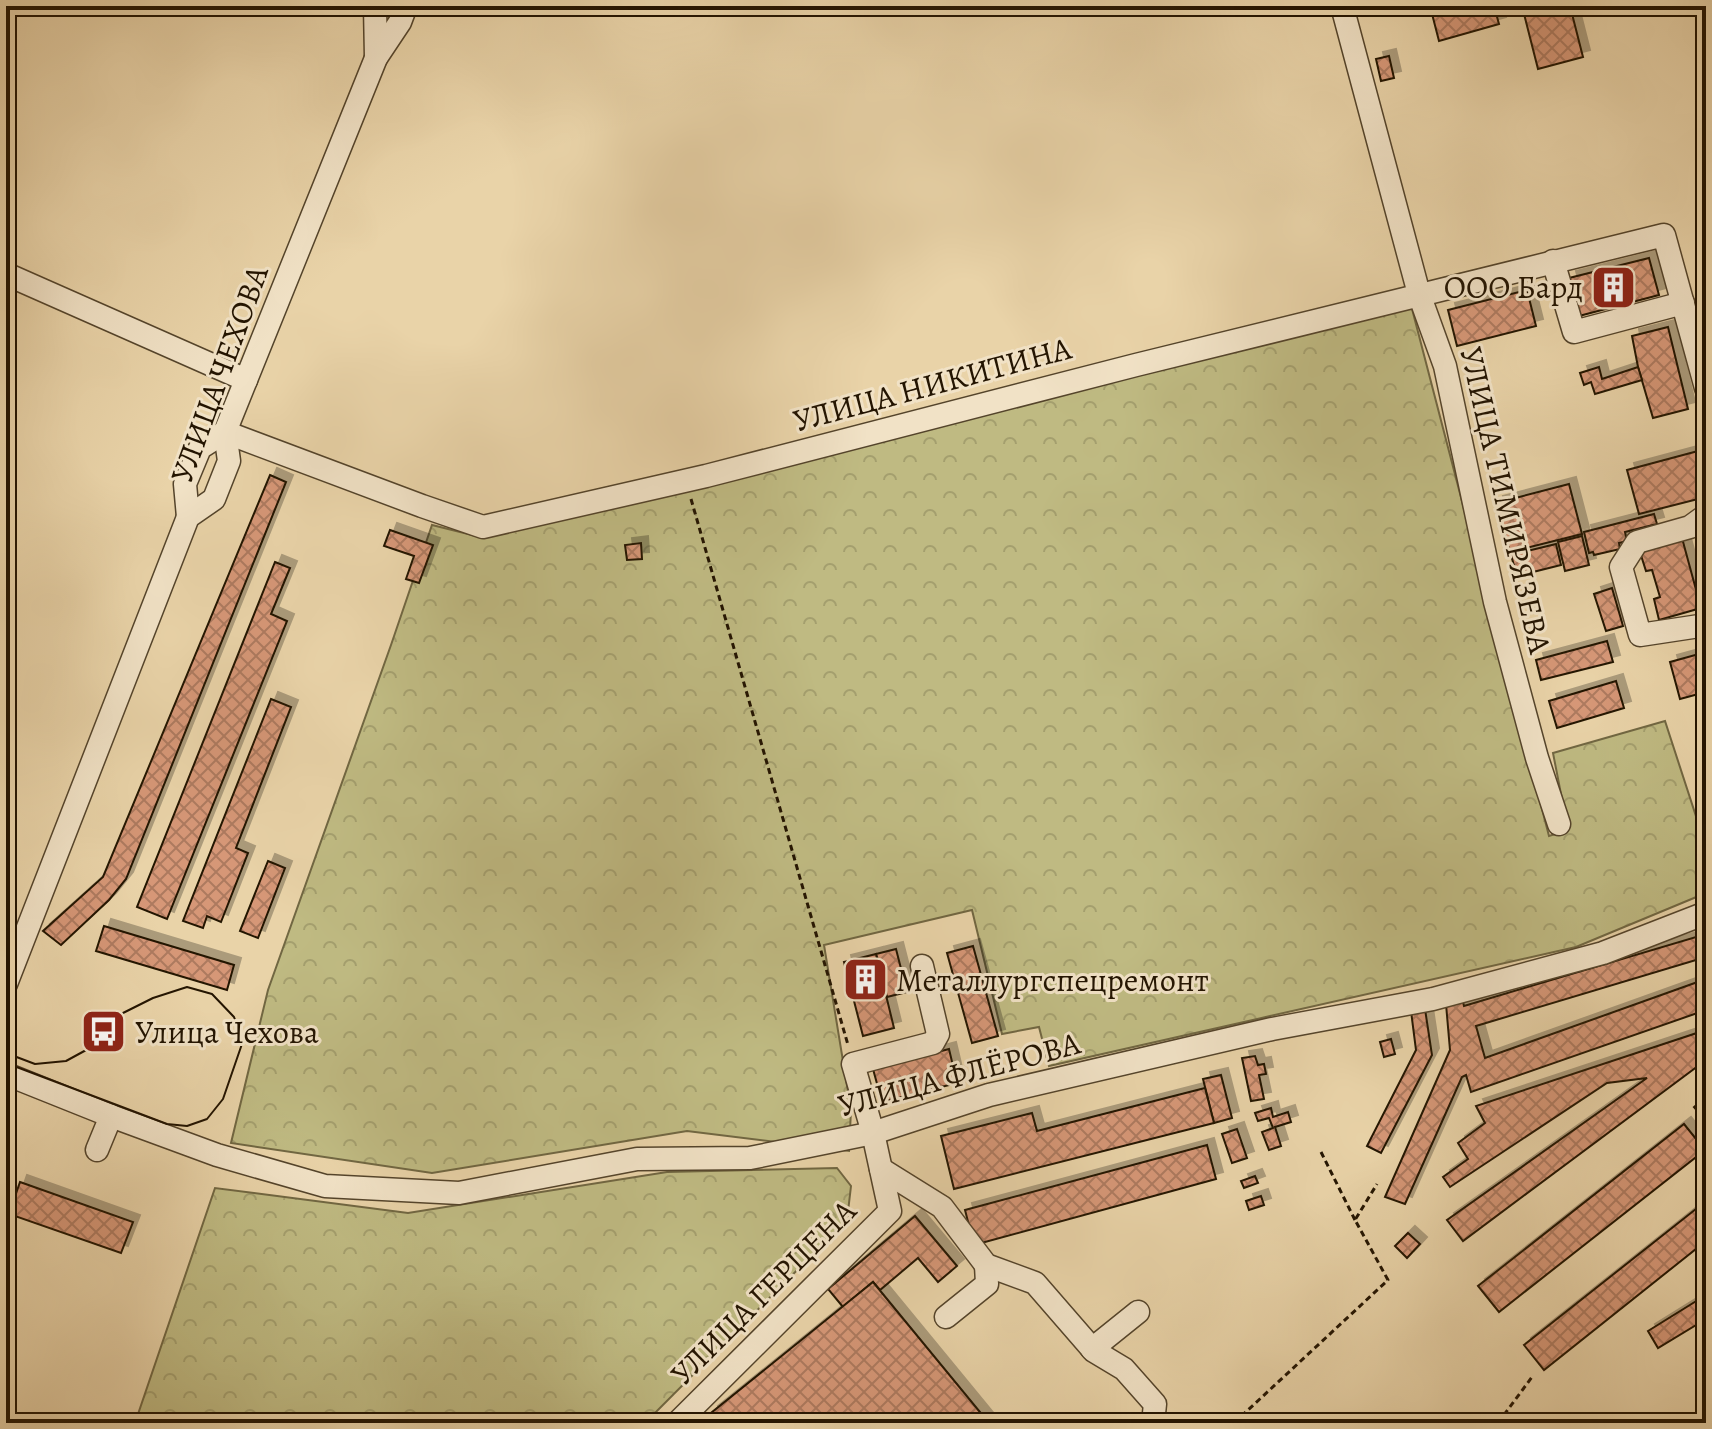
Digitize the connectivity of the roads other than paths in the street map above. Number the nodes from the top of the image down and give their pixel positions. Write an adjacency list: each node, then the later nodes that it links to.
1 (375, 6): 4 (street)
2 (406, 6): 4 (street, УЛИЦА ЧЕХОВА)
3 (1342, 6): 7 (street, УЛИЦА ТИМИРЯЗЕВА)
4 (376, 58): 9 (street, УЛИЦА ЧЕХОВА)
5 (1553, 261): 7 (street, УЛИЦА НИКИТИНА); 8 (street, УЛИЦА НИКИТИНА); 8 (street)
6 (6, 274): 9 (street)
7 (1419, 294): 11 (street, УЛИЦА НИКИТИНА); 15 (street, УЛИЦА ТИМИРЯЗЕВА)
8 (1683, 303): 10 (street)
9 (246, 380): 11 (street, УЛИЦА ЧЕХОВА)
10 (1706, 388)
11 (225, 432): 12 (street, УЛИЦА ЧЕХОВА); 12 (street)
12 (188, 517): 17 (street, УЛИЦА ЧЕХОВА)
13 (1706, 518): 14 (street)
14 (1706, 625)
15 (1559, 824)
16 (1706, 913): 22 (street, УЛИЦА ФЛЁРОВА)
17 (12, 948): 19 (street, УЛИЦА ЧЕХОВА)
18 (922, 966): 22 (street, УЛИЦА ГЕРЦЕНА)
19 (6, 984)
20 (6, 1074): 21 (street, УЛИЦА ФЛЁРОВА)
21 (111, 1116): 22 (street, УЛИЦА ФЛЁРОВА); 23 (street)
22 (873, 1133): 24 (street, УЛИЦА ГЕРЦЕНА)
23 (97, 1150)
24 (881, 1169): 25 (street); 29 (street, УЛИЦА ГЕРЦЕНА)
25 (986, 1265): 27 (street); 28 (street)
26 (1138, 1312): 28 (street)
27 (946, 1317)
28 (1092, 1349): 30 (street)
29 (685, 1420)
30 (1153, 1423)

